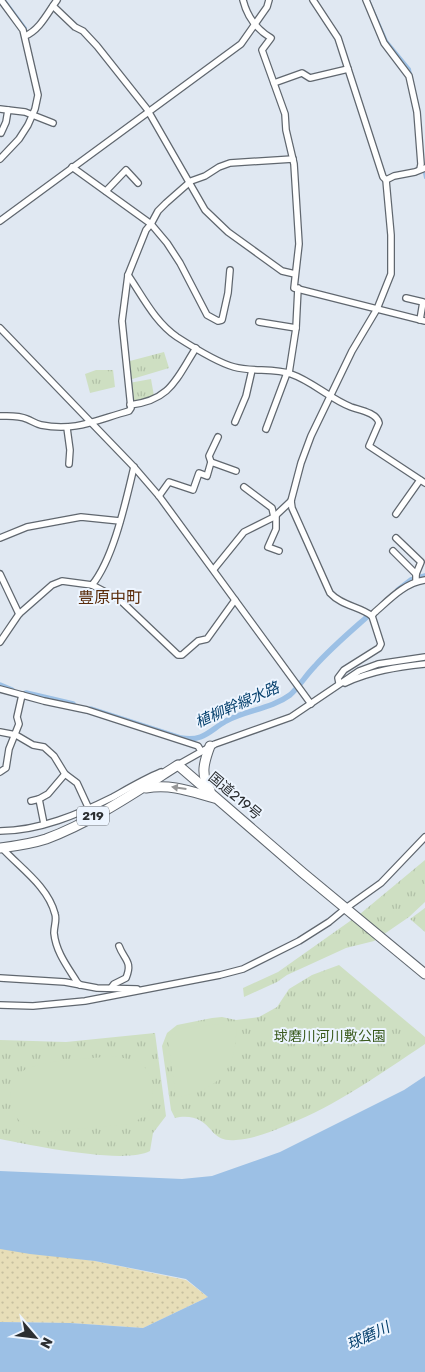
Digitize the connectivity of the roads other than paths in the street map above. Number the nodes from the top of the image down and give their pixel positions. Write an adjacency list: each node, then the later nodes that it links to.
1 (1, 0): 9 (street)
2 (57, 0): 7 (street)
3 (243, 0): 8 (street)
4 (269, 0): 8 (street)
5 (313, 0): 10 (street)
6 (366, 0): 21 (street)
7 (53, 6): 9 (street); 14 (street)
8 (255, 25): 11 (street); 14 (street)
9 (25, 36): 15 (street)
10 (348, 69): 11 (street); 22 (street)
11 (274, 83): 19 (street)
12 (0, 109): 13 (street)
13 (8, 110): 15 (street); 17 (street)
14 (149, 112): 20 (street); 24 (street)
15 (32, 116): 16 (street); 18 (street)
16 (53, 124)
17 (1, 133)
18 (0, 159)
19 (293, 159): 24 (street); 29 (street)
20 (72, 167): 25 (street); 26 (street)
21 (422, 168): 22 (street)
22 (386, 180): 33 (street)
23 (138, 183): 25 (street)
24 (189, 183): 27 (street); 29 (street)
25 (106, 191): 27 (street)
26 (0, 221)
27 (152, 224): 28 (street); 30 (street)
28 (230, 270)
29 (295, 274): 31 (street)
30 (128, 275): 38 (street); 42 (street)
31 (298, 288): 33 (street); 37 (street)
32 (406, 298): 34 (street)
33 (377, 309): 34 (street); 41 (street)
34 (423, 321)
35 (259, 322): 37 (street)
36 (0, 328): 45 (street)
37 (296, 328): 40 (street)
38 (196, 348): 39 (street); 42 (street)
39 (252, 370): 40 (street); 44 (street)
40 (288, 373): 41 (street); 47 (street)
41 (331, 396): 53 (street); 56 (street)
42 (130, 404): 45 (street)
43 (0, 416): 46 (street)
44 (235, 422)
45 (92, 423): 46 (street); 51 (street)
46 (67, 428): 50 (street)
47 (266, 429)
48 (218, 437): 49 (street)
49 (211, 462): 52 (street); 55 (street)
50 (68, 464)
51 (134, 467): 55 (street); 59 (street)
52 (236, 471)
53 (423, 482): 57 (street)
54 (244, 487): 58 (street)
55 (159, 496): 64 (street)
56 (291, 501): 58 (street); 71 (street)
57 (396, 514)
58 (275, 516): 62 (street); 64 (street)
59 (120, 521): 60 (street); 68 (street)
60 (0, 538)
61 (396, 538): 66 (street)
62 (279, 551)
63 (393, 551): 66 (street)
64 (214, 569): 69 (street)
65 (0, 575): 70 (street)
66 (416, 578): 67 (street); 71 (street)
67 (425, 580)
68 (92, 584): 69 (street); 70 (street)
69 (235, 600): 79 (street)
70 (19, 614): 72 (street)
71 (372, 616): 75 (street)
72 (0, 642)
73 (425, 657): 75 (street)
74 (425, 664): 77 (street)
75 (340, 683): 77 (street)
76 (0, 689): 78 (street)
77 (328, 692): 79 (street)
78 (22, 695): 81 (street); 83 (street)
79 (311, 704): 82 (street)
80 (0, 732): 81 (street)
81 (16, 735): 85 (street); 86 (street)
82 (210, 746): 83 (street); 89 (highway)
83 (201, 751): 84 (street)
84 (178, 765): 87 (highway, 219); 89 (highway, 国道219号); 91 (street)
85 (0, 772)
86 (65, 774): 88 (street); 91 (street)
87 (140, 789): 89 (highway, one-way to 87); 95 (highway, 219)
88 (39, 799): 90 (street); 92 (street)
89 (216, 799): 96 (highway, 国道219号)
90 (31, 801)
91 (89, 809): 92 (street)
92 (44, 824): 93 (street)
93 (0, 831)
94 (425, 837): 96 (street)
95 (1, 847): 100 (street)
96 (348, 910): 98 (highway, 国道219号); 102 (street)
97 (119, 946): 101 (street)
98 (425, 974)
99 (0, 978): 100 (street)
100 (80, 985): 101 (street)
101 (111, 988): 102 (street)
102 (142, 990): 103 (street)
103 (0, 1004)

